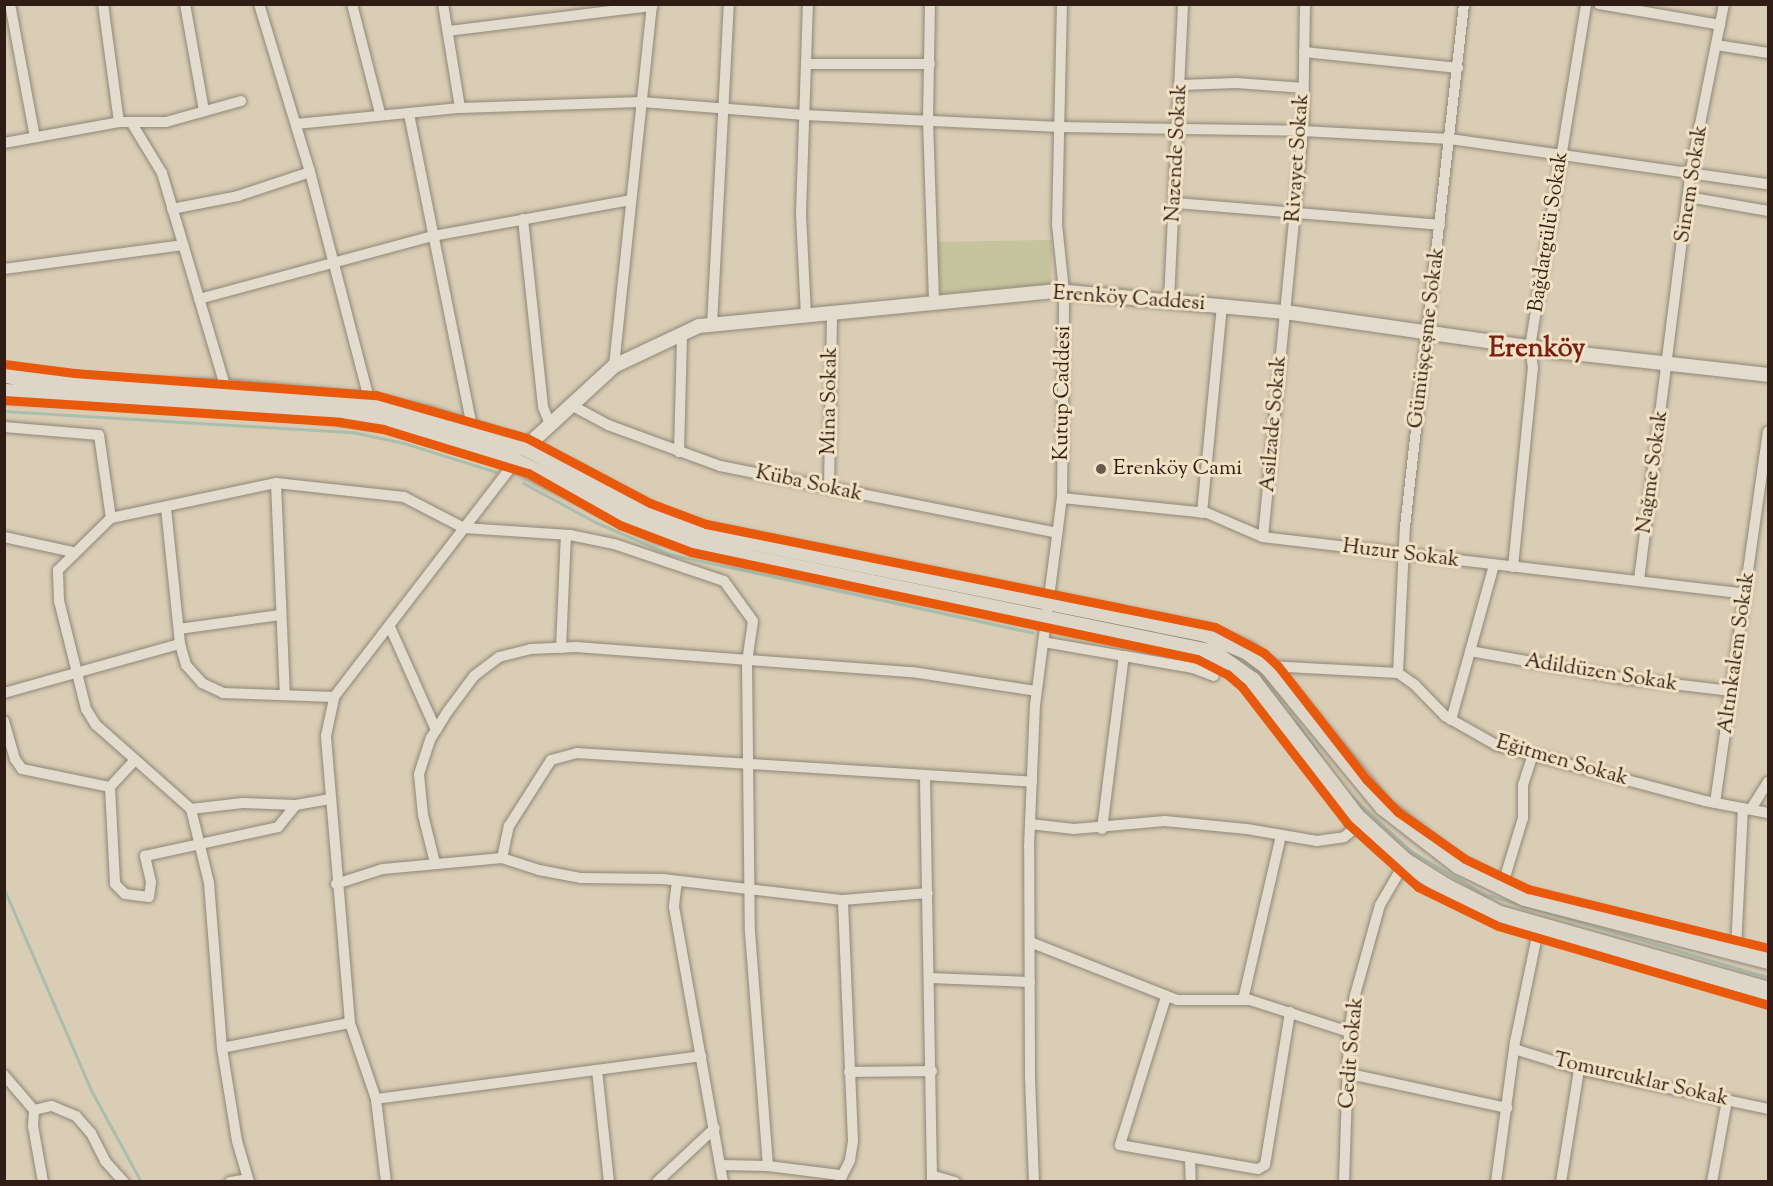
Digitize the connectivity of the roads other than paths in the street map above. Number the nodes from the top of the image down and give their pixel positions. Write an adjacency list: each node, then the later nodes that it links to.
1 (10, 4): 43 (street)
2 (104, 4): 37 (street)
3 (185, 4): 32 (street)
4 (259, 4): 39 (street)
5 (352, 4): 33 (street)
6 (443, 4): 19 (street)
7 (729, 4): 31 (street)
8 (808, 4): 23 (street)
9 (930, 4): 24 (street)
10 (1062, 4): 40 (street, Kutup Caddesi)
11 (1183, 4): 26 (street, Nazende Sokak)
12 (1305, 4): 21 (street, Rivayet Sokak)
13 (1464, 4): 25 (street, Gümüşçeşme Sokak)
14 (1587, 4): 46 (street, Bağdatgülü Sokak)
15 (1599, 4): 18 (street)
16 (1724, 4): 18 (street, Sinem Sokak)
17 (652, 5): 19 (street); 29 (street)
18 (1720, 25): 20 (street, Sinem Sokak)
19 (448, 31): 30 (street)
20 (1716, 45): 22 (street); 48 (street, Sinem Sokak)
21 (1304, 52): 25 (street); 27 (street, Rivayet Sokak)
22 (1768, 53)
23 (806, 64): 24 (street); 35 (street)
24 (930, 64): 36 (street)
25 (1458, 68): 44 (street, Gümüşçeşme Sokak)
26 (1180, 85): 27 (street); 41 (street, Nazende Sokak)
27 (1304, 88): 42 (street, Rivayet Sokak)
28 (241, 101): 32 (street)
29 (642, 102): 30 (street); 31 (street); 51 (street)
30 (460, 108): 34 (street)
31 (724, 108): 35 (street); 70 (street)
32 (204, 111): 38 (street)
33 (380, 113): 34 (street); 39 (street)
34 (409, 114): 58 (street)
35 (804, 115): 36 (street); 69 (street)
36 (928, 120): 40 (street); 64 (street)
37 (119, 122): 38 (street); 43 (street)
38 (131, 122): 53 (street)
39 (296, 124): 47 (street)
40 (1060, 127): 41 (street); 62 (street, Kutup Caddesi)
41 (1180, 129): 42 (street); 52 (street, Nazende Sokak)
42 (1303, 130): 44 (street); 55 (street, Rivayet Sokak)
43 (35, 137): 45 (street)
44 (1450, 139): 46 (street); 57 (street, Gümüşçeşme Sokak)
45 (4, 143)
46 (1562, 155): 48 (street); 73 (street, Bağdatgülü Sokak)
47 (310, 172): 53 (street); 60 (street)
48 (1690, 174): 49 (street); 50 (street, Sinem Sokak)
49 (1768, 184)
50 (1688, 197): 54 (street); 74 (street, Sinem Sokak)
51 (631, 200): 56 (street); 75 (street)
52 (1175, 203): 55 (street); 65 (street, Nazende Sokak)
53 (172, 209): 59 (street)
54 (1768, 211)
55 (1295, 212): 57 (street); 67 (street, Rivayet Sokak)
56 (523, 219): 58 (street); 82 (street)
57 (1440, 225): 71 (street, Gümüşçeşme Sokak)
58 (433, 236): 60 (street); 84 (street)
59 (183, 245): 61 (street); 63 (street)
60 (333, 263): 63 (street); 80 (street)
61 (4, 269)
62 (1064, 291): 64 (street, Erenköy Caddesi); 65 (street, Erenköy Caddesi); 90 (street, Kutup Caddesi)
63 (199, 299): 78 (street)
64 (934, 301): 68 (street, Erenköy Caddesi)
65 (1169, 301): 66 (street, Erenköy Caddesi)
66 (1222, 306): 67 (street, Erenköy Caddesi); 92 (street)
67 (1285, 312): 71 (street, Erenköy Caddesi); 98 (street, Asilzade Sokak)
68 (832, 313): 69 (street, Erenköy Caddesi); 89 (street, Mina Sokak)
69 (806, 316): 70 (street, Erenköy Caddesi)
70 (712, 325): 72 (street, Erenköy Caddesi)
71 (1428, 333): 73 (street, Erenköy Caddesi); 100 (street, Gümüşçeşme Sokak)
72 (682, 334): 75 (street, Erenköy Caddesi); 86 (street)
73 (1530, 347): 74 (street, Erenköy Caddesi); 102 (street, Bağdatgülü Sokak)
74 (1668, 364): 77 (street, Erenköy Caddesi); 103 (street, Nağme Sokak)
75 (614, 366): 81 (street, Erenköy Caddesi)
76 (4, 373): 78 (main road)
77 (1768, 375)
78 (226, 389): 80 (main road)
79 (4, 393): 87 (main road)
80 (370, 402): 84 (main road)
81 (571, 405): 82 (street, Erenköy Caddesi); 86 (street, Küba Sokak)
82 (550, 424): 87 (street, Erenköy Caddesi)
83 (4, 427): 93 (street)
84 (473, 430): 87 (main road)
85 (1768, 432): 104 (street, Altınkalem Sokak)
86 (679, 452): 89 (street, Küba Sokak)
87 (521, 454): 94 (street); 105 (main road); 107 (main road)
88 (276, 483): 91 (street); 94 (street); 106 (street)
89 (829, 488): 95 (street, Küba Sokak)
90 (1062, 498): 92 (street, Huzur Sokak); 95 (street, Kutup Caddesi)
91 (166, 508): 93 (street); 109 (street)
92 (1202, 513): 98 (street, Huzur Sokak)
93 (111, 518): 99 (street)
94 (464, 528): 96 (street); 108 (street)
95 (1057, 533): 105 (street, Kutup Caddesi)
96 (566, 535): 112 (street); 115 (street)
97 (4, 537): 99 (street)
98 (1263, 537): 100 (street, Huzur Sokak)
99 (73, 552): 117 (street)
100 (1406, 554): 101 (street, Huzur Sokak); 118 (street, Gümüşçeşme Sokak)
101 (1494, 565): 102 (street, Huzur Sokak); 113 (street)
102 (1513, 567): 103 (street, Huzur Sokak)
103 (1639, 580): 104 (street, Huzur Sokak)
104 (1745, 594): 121 (street, Altınkalem Sokak)
105 (1048, 600): 107 (street, Kutup Caddesi); 116 (main road)
106 (280, 615): 109 (street); 123 (street)
107 (1046, 620): 110 (street, Kutup Caddesi); 141 (main road)
108 (390, 627): 124 (street); 127 (street)
109 (179, 629): 111 (street)
110 (1043, 642): 114 (street); 120 (street, Kutup Caddesi)
111 (180, 644): 117 (street); 123 (street)
112 (561, 648): 115 (street); 127 (street)
113 (1470, 651): 121 (street, Adildüzen Sokak); 125 (street)
114 (1124, 656): 119 (street); 143 (street)
115 (747, 662): 120 (street); 130 (street)
116 (1268, 666): 118 (street); 151 (main road)
117 (76, 673): 122 (street); 129 (street)
118 (1398, 673): 125 (street, Eğitmen Sokak)
119 (1214, 676)
120 (1036, 690): 132 (street, Kutup Caddesi)
121 (1731, 691): 136 (street, Altınkalem Sokak)
122 (4, 693)
123 (285, 695): 124 (street)
124 (334, 698): 135 (street)
125 (1452, 720): 128 (street, Eğitmen Sokak)
126 (4, 721): 134 (street)
127 (436, 730): 148 (street)
128 (1533, 754): 136 (street, Eğitmen Sokak); 151 (street)
129 (135, 760): 134 (street); 138 (street)
130 (750, 765): 131 (street); 146 (street); 152 (street)
131 (925, 777): 132 (street); 153 (street)
132 (1032, 782): 142 (street, Kutup Caddesi)
133 (1768, 782): 139 (street)
134 (110, 788): 145 (street)
135 (330, 799): 137 (street); 150 (street)
136 (1715, 803): 139 (street, Eğitmen Sokak)
137 (296, 805): 138 (street); 145 (street)
138 (191, 809): 145 (street)
139 (1747, 809): 140 (street, Eğitmen Sokak); 157 (street)
140 (1768, 813)
141 (1362, 823): 144 (street); 147 (main road)
142 (1030, 824): 143 (street); 156 (street, Kutup Caddesi)
143 (1102, 829): 144 (street)
144 (1281, 835): 163 (street)
145 (202, 842): 167 (street)
146 (502, 858): 148 (street); 149 (street)
147 (1405, 862): 155 (main road); 166 (street, Cedit Sokak)
148 (435, 863): 150 (street)
149 (677, 881): 152 (street); 169 (street)
150 (336, 884): 165 (street)
151 (1502, 887): 157 (main road)
152 (749, 890): 154 (street); 184 (street)
153 (928, 893): 154 (street); 159 (street)
154 (843, 900): 173 (street)
155 (1539, 926): 161 (main road); 168 (street)
156 (1030, 942): 160 (street, Kutup Caddesi); 162 (street)
157 (1736, 950): 158 (main road)
158 (1768, 960)
159 (930, 978): 160 (street); 172 (street)
160 (1030, 982): 196 (street, Kutup Caddesi)
161 (1768, 991)
162 (1166, 997): 163 (street); 182 (street)
163 (1243, 1000): 164 (street)
164 (1290, 1012): 166 (street); 182 (street)
165 (350, 1023): 167 (street); 176 (street)
166 (1349, 1032): 174 (street, Cedit Sokak)
167 (222, 1048): 187 (street)
168 (1514, 1049): 171 (street, Tomurcuklar Sokak); 178 (street)
169 (701, 1056): 170 (street); 181 (street)
170 (597, 1070): 176 (street); 192 (street)
171 (1579, 1070): 177 (street, Tomurcuklar Sokak); 200 (street)
172 (932, 1071): 173 (street); 186 (street)
173 (849, 1072): 185 (street)
174 (1350, 1074): 178 (street); 198 (street, Cedit Sokak)
175 (4, 1075): 180 (street)
176 (376, 1099): 191 (street)
177 (1727, 1100): 179 (street, Tomurcuklar Sokak); 201 (street)
178 (1508, 1108): 199 (street)
179 (1768, 1109)
180 (34, 1110): 188 (street); 189 (street)
181 (714, 1128): 183 (street); 193 (street)
182 (1190, 1159): 197 (street)
183 (721, 1165): 184 (street); 194 (street)
184 (768, 1166): 185 (street)
185 (839, 1178)
186 (933, 1179): 195 (street)
187 (249, 1180): 190 (street)
188 (43, 1182)
189 (124, 1182)
190 (230, 1182)
191 (386, 1182)
192 (609, 1182)
193 (657, 1182)
194 (723, 1182)
195 (955, 1182)
196 (1034, 1182)
197 (1191, 1182)
198 (1344, 1182)
199 (1496, 1182)
200 (1561, 1182)
201 (1712, 1182)

